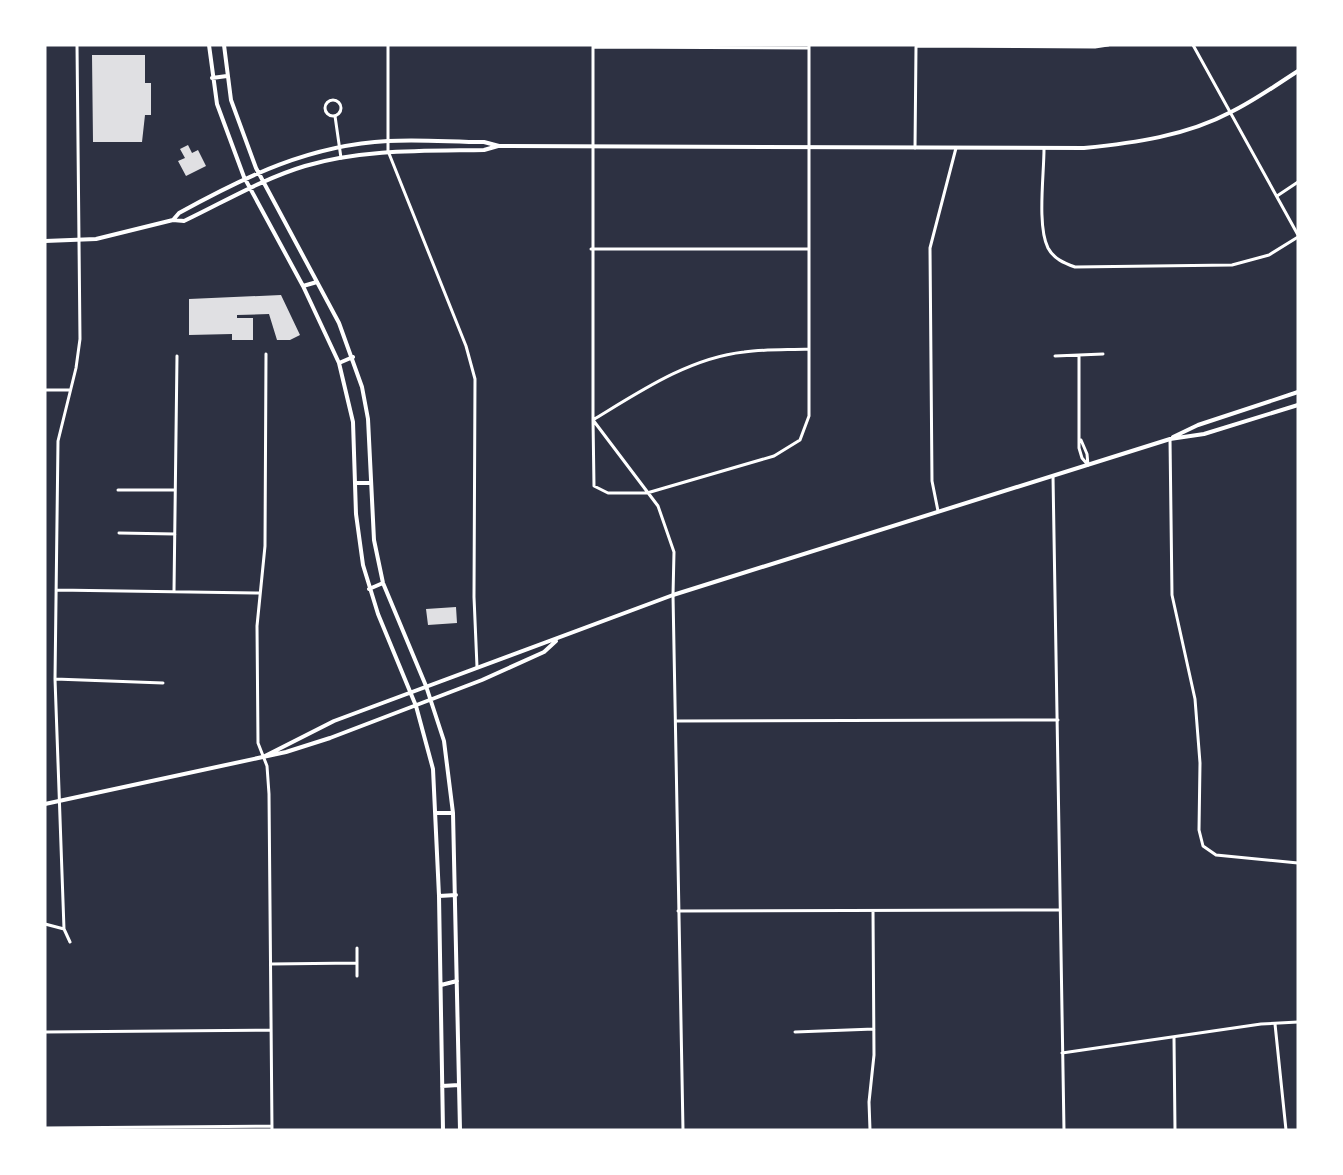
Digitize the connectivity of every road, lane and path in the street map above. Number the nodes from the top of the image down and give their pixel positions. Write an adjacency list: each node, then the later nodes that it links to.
1 (77, 45): 34 (street)
2 (209, 45): 12 (main road)
3 (224, 45): 11 (main road)
4 (388, 45): 15 (street)
5 (1108, 45): 9 (street)
6 (1193, 45): 13 (street)
7 (593, 46): 8 (street); 17 (street)
8 (809, 46): 18 (street)
9 (915, 46): 20 (street)
10 (1298, 71): 13 (main road)
11 (227, 76): 12 (main road); 25 (main road)
12 (212, 78): 26 (main road)
13 (1230, 113): 22 (main road); 30 (street)
14 (335, 116): 14 (street); 19 (street)
15 (388, 141): 16 (main road); 19 (main road); 23 (street)
16 (499, 146): 17 (main road); 23 (main road)
17 (592, 146): 18 (main road); 35 (street)
18 (810, 146): 20 (main road); 36 (street)
19 (339, 147): 24 (street); 25 (main road)
20 (915, 148): 21 (main road)
21 (956, 148): 22 (main road); 60 (street)
22 (1044, 149): 32 (street)
23 (388, 151): 24 (main road); 70 (street)
24 (341, 158): 27 (main road)
25 (258, 172): 26 (main road); 27 (main road)
26 (244, 177): 29 (main road); 31 (main road)
27 (263, 182): 29 (main road); 37 (main road)
28 (1298, 182): 30 (street)
29 (249, 188): 31 (main road); 38 (main road)
30 (1277, 196): 32 (street)
31 (173, 220): 34 (main road)
32 (1298, 236)
33 (45, 241): 34 (main road)
34 (78, 241): 48 (street)
35 (591, 249): 36 (street); 51 (street)
36 (809, 249): 39 (street)
37 (317, 282): 38 (main road); 45 (main road)
38 (303, 286): 46 (main road)
39 (809, 349): 51 (street); 59 (street)
40 (266, 354): 67 (street)
41 (1103, 354): 44 (street)
42 (177, 356): 58 (street)
43 (1055, 356): 44 (street)
44 (1079, 356): 53 (street)
45 (353, 357): 46 (main road); 56 (main road)
46 (339, 363): 55 (main road)
47 (45, 390): 48 (street)
48 (69, 390): 65 (street)
49 (1298, 392): 52 (main road)
50 (1298, 405): 52 (main road)
51 (593, 420): 59 (street); 59 (street)
52 (1170, 439): 53 (main road); 84 (street)
53 (1088, 465): 54 (main road)
54 (1053, 476): 60 (main road); 77 (street)
55 (356, 483): 56 (main road); 64 (main road)
56 (371, 483): 63 (main road)
57 (118, 490): 58 (street)
58 (175, 490): 62 (street)
59 (647, 493): 68 (street)
60 (938, 512): 68 (main road)
61 (119, 533): 62 (street)
62 (175, 534): 66 (street)
63 (383, 583): 64 (main road); 73 (main road)
64 (369, 589): 74 (main road)
65 (56, 590): 66 (street); 71 (street)
66 (174, 591): 67 (street)
67 (260, 593): 79 (street)
68 (674, 595): 69 (main road); 78 (street)
69 (556, 640): 70 (main road); 75 (main road)
70 (477, 667): 73 (main road)
71 (55, 679): 72 (street); 80 (street)
72 (163, 683)
73 (426, 687): 74 (main road); 75 (main road)
74 (411, 692): 76 (main road); 79 (main road)
75 (431, 701): 76 (main road); 83 (main road)
76 (416, 706): 79 (main road); 82 (main road)
77 (1058, 720): 78 (street); 87 (street)
78 (676, 721): 88 (street)
79 (263, 757): 80 (main road); 95 (street)
80 (61, 801): 81 (main road); 91 (street)
81 (45, 804)
82 (436, 813): 83 (main road); 85 (main road)
83 (453, 813): 86 (main road)
84 (1298, 863)
85 (439, 896): 86 (main road); 98 (main road)
86 (456, 896): 97 (main road)
87 (1059, 910): 89 (street); 106 (street)
88 (678, 911): 89 (street); 113 (street)
89 (873, 911): 101 (street)
90 (45, 924): 91 (street)
91 (64, 929): 92 (street)
92 (70, 942)
93 (357, 948): 94 (street)
94 (357, 963): 95 (street); 96 (street)
95 (271, 964): 102 (street)
96 (357, 976)
97 (457, 981): 98 (main road); 107 (main road)
98 (441, 985): 108 (main road)
99 (1298, 1022): 100 (street)
100 (1275, 1024): 105 (street); 117 (street)
101 (874, 1029): 104 (street); 114 (street)
102 (271, 1030): 103 (street); 110 (street)
103 (45, 1032)
104 (795, 1032)
105 (1174, 1038): 106 (street); 116 (street)
106 (1062, 1053): 115 (street)
107 (459, 1085): 108 (main road); 112 (main road)
108 (442, 1086): 111 (main road)
109 (45, 1128): 110 (street)
110 (272, 1128)
111 (443, 1130)
112 (460, 1130)
113 (683, 1130)
114 (870, 1130)
115 (1064, 1130)
116 (1175, 1130)
117 (1286, 1130)

